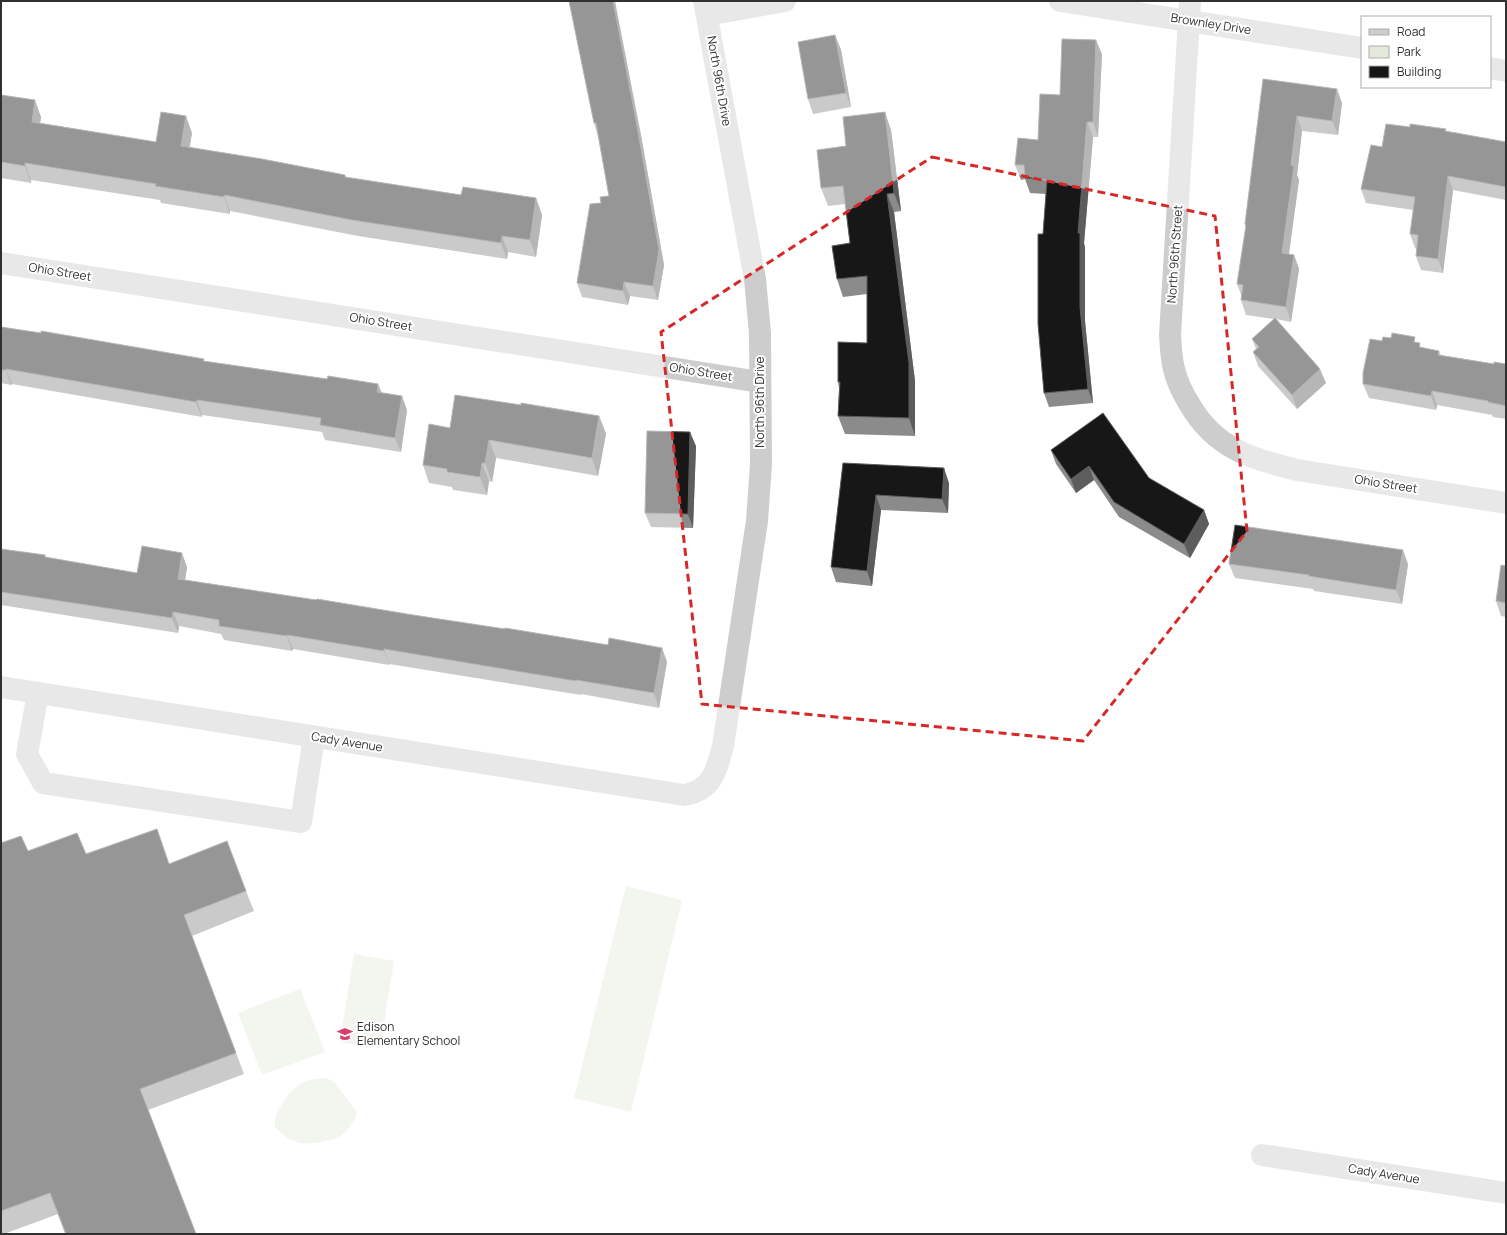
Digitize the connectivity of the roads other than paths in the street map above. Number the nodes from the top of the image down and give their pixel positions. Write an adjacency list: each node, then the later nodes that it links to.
1 (785, 1): 3 (street)
2 (1060, 1): 4 (street, Brownley Drive)
3 (706, 8): 9 (street, North 96th Drive)
4 (1189, 11): 5 (street, Brownley Drive); 10 (street, North 96th Street)
5 (1361, 48)
6 (1491, 68): 7 (street)
7 (1506, 71)
8 (1, 263): 9 (street, Ohio Street)
9 (760, 382): 15 (street, North 96th Drive)
10 (1266, 463): 11 (street, Ohio Street)
11 (1506, 503)
12 (1, 687): 13 (street, Cady Avenue)
13 (38, 693): 14 (street, Cady Avenue); 14 (street)
14 (314, 737): 15 (street, Cady Avenue)
15 (694, 793)
16 (1262, 1155): 17 (street, Cady Avenue)
17 (1506, 1193)

